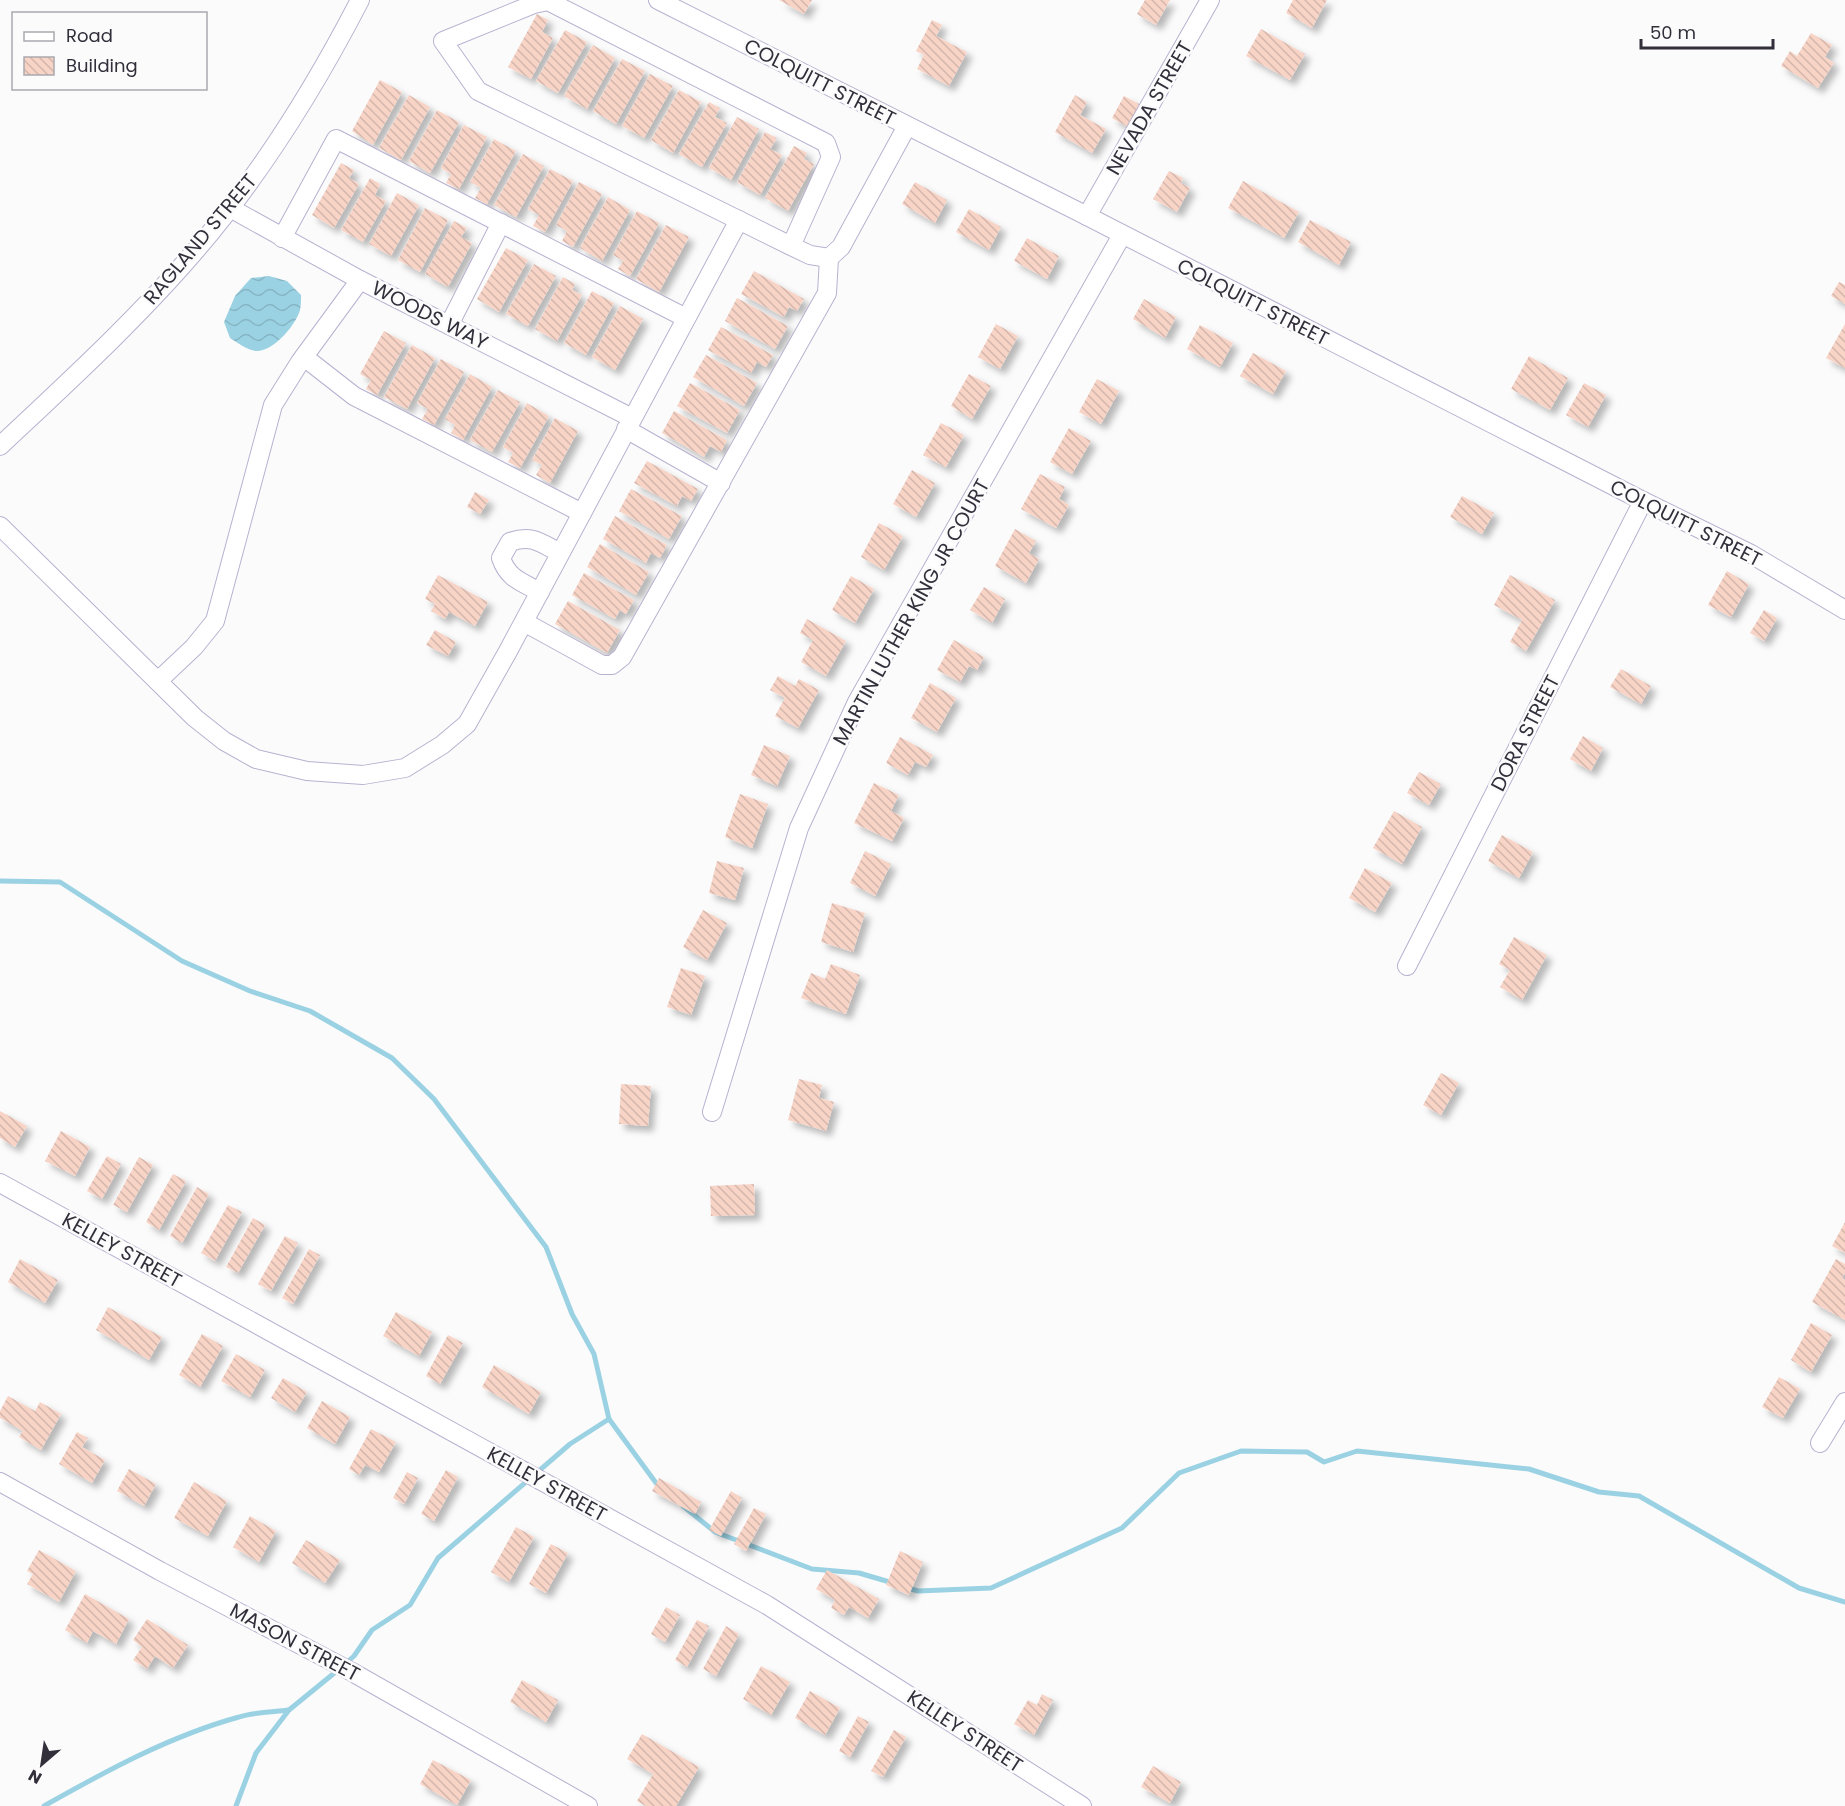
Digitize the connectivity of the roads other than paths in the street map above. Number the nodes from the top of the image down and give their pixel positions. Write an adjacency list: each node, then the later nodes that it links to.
1 (360, 0): 5 (street, RAGLAND STREET)
2 (658, 0): 4 (street, COLQUITT STREET)
3 (1210, 0): 6 (street, NEVADA STREET)
4 (907, 126): 6 (street, COLQUITT STREET); 12 (street)
5 (230, 208): 10 (street, WOODS WAY); 18 (street, RAGLAND STREET)
6 (1087, 216): 9 (street, COLQUITT STREET)
7 (739, 220): 11 (street); 11 (street); 14 (street)
8 (501, 223): 10 (street); 14 (street); 15 (street)
9 (1122, 235): 20 (street, COLQUITT STREET); 29 (street, MARTIN LUTHER KING JR COURT)
10 (282, 238): 13 (street, WOODS WAY)
11 (791, 246): 12 (street)
12 (829, 258): 19 (street)
13 (360, 280): 15 (street, WOODS WAY); 16 (street)
14 (686, 318): 17 (street)
15 (449, 325): 17 (street, WOODS WAY)
16 (304, 357): 21 (street); 27 (street)
17 (629, 424): 19 (street, WOODS WAY); 21 (street)
18 (0, 446)
19 (721, 483): 26 (street)
20 (1643, 501): 25 (street, COLQUITT STREET); 28 (street, DORA STREET)
21 (582, 513): 23 (street)
22 (0, 526): 27 (street)
23 (560, 553): 24 (street); 24 (street)
24 (540, 592): 26 (street)
25 (1844, 606)
26 (524, 622): 27 (street)
27 (158, 681)
28 (1407, 966)
29 (712, 1112)
30 (0, 1183): 35 (street, KELLEY STREET)
31 (1845, 1402): 32 (street)
32 (1820, 1443)
33 (0, 1482): 34 (street, MASON STREET)
34 (588, 1806)
35 (1082, 1806)

